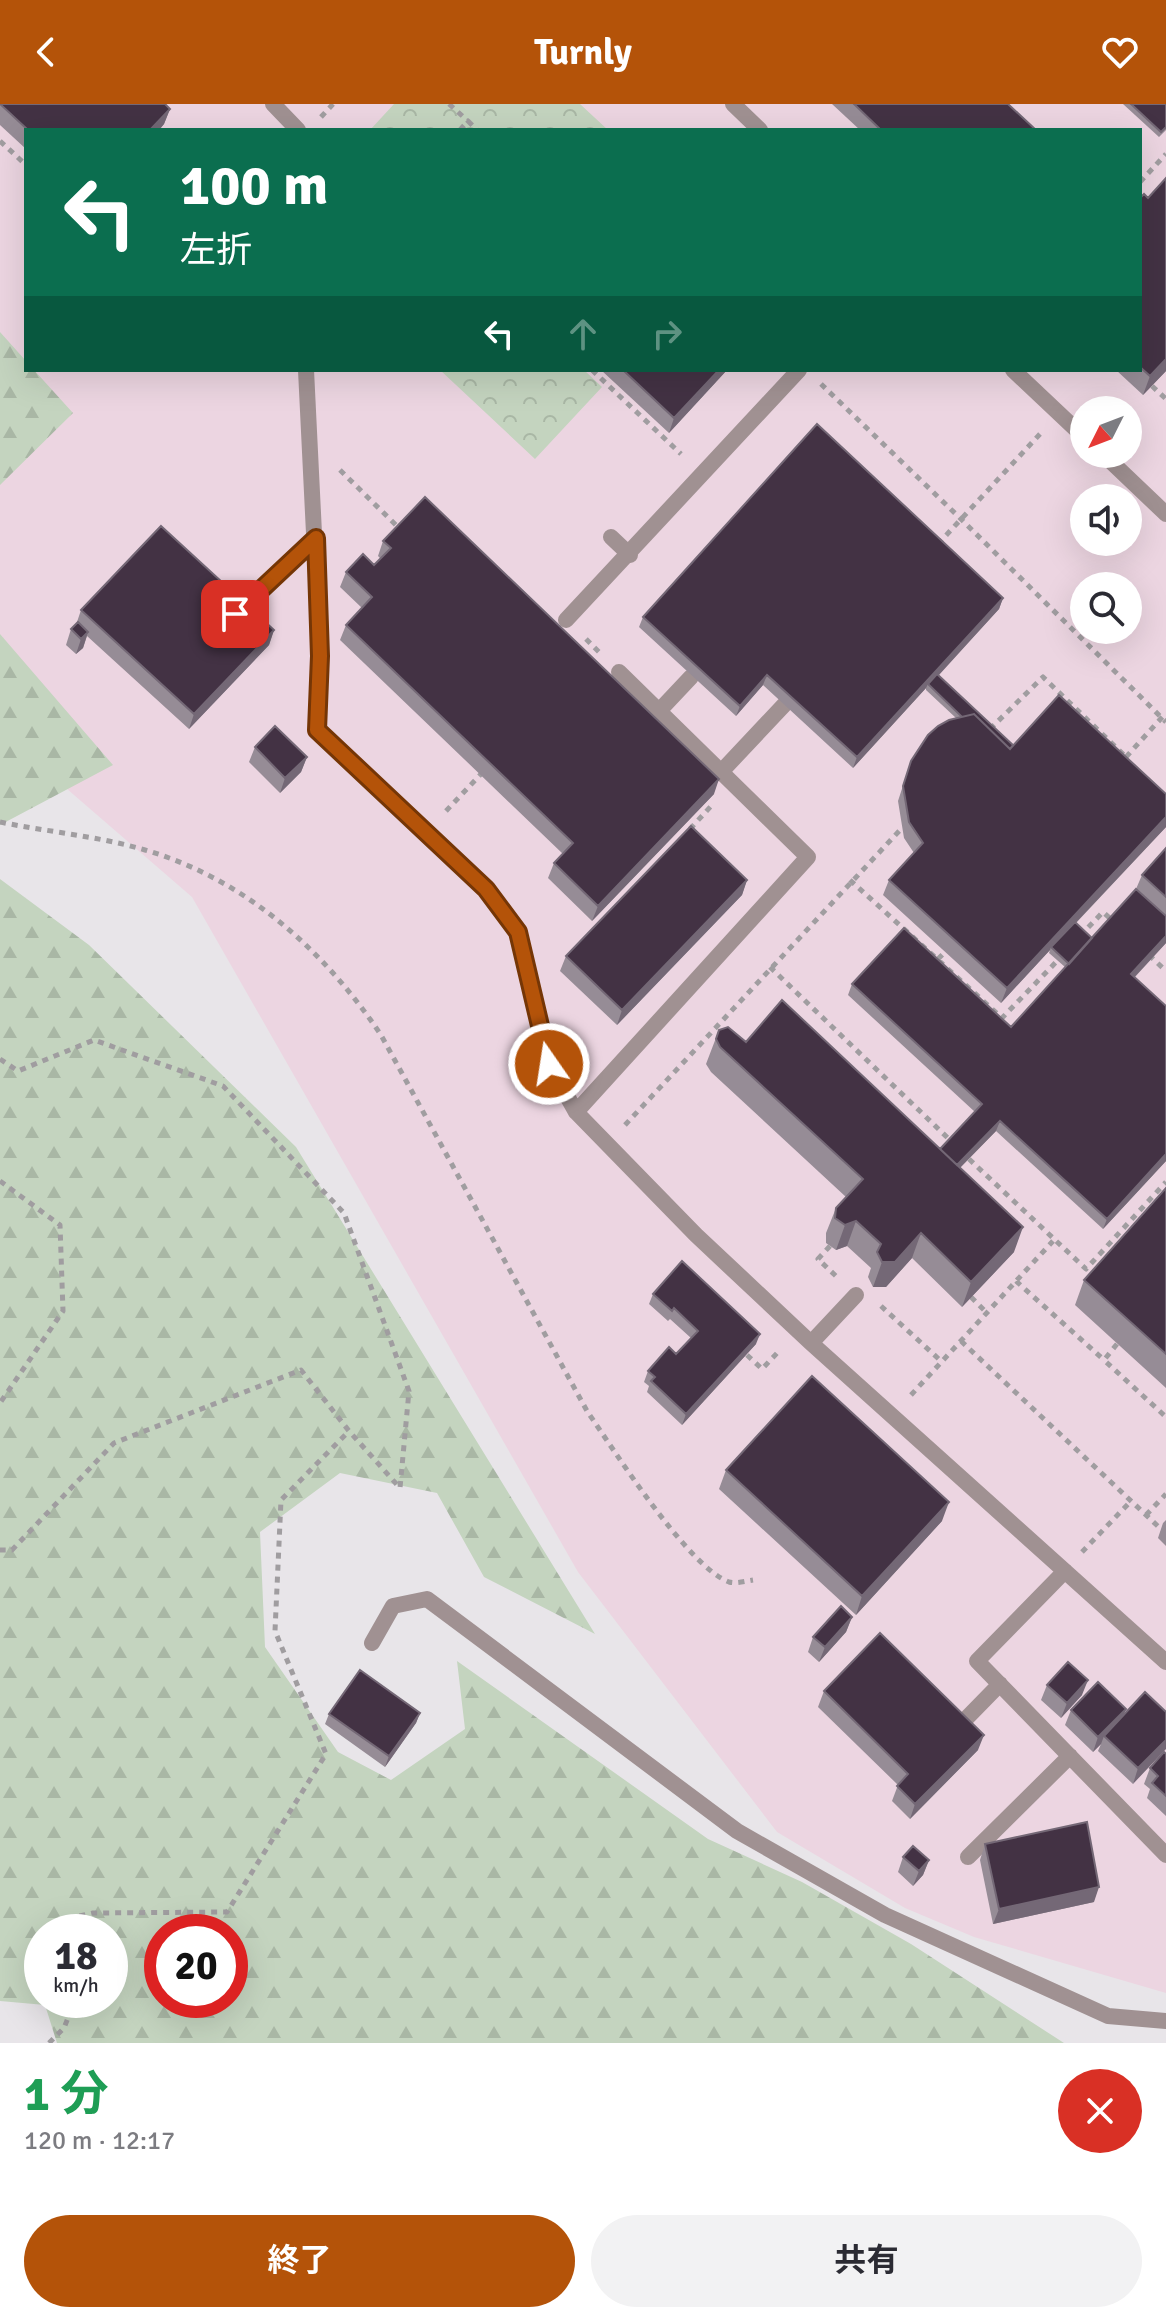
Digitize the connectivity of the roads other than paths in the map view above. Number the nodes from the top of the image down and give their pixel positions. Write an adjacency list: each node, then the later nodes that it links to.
1 (273, 104): 3 (lane)
2 (733, 104): 4 (lane)
3 (296, 128)
4 (758, 128)
5 (306, 372): 12 (lane)
6 (797, 372): 13 (lane)
7 (1015, 372): 8 (lane)
8 (1070, 424)
9 (1118, 468): 10 (lane)
10 (1166, 514)
11 (611, 537): 13 (lane)
12 (316, 538): 14 (lane); 21 (lane)
13 (630, 555): 15 (lane)
14 (235, 614)
15 (566, 620)
16 (619, 672): 19 (lane)
17 (691, 677): 19 (lane)
18 (784, 705): 20 (lane)
19 (659, 711): 20 (lane)
20 (721, 772): 21 (lane)
21 (576, 1112): 23 (lane)
22 (856, 1295): 23 (lane)
23 (811, 1343): 24 (lane)
24 (1065, 1571): 26 (lane); 27 (lane)
25 (372, 1643): 32 (lane)
26 (1166, 1662)
27 (1000, 1684): 28 (lane); 29 (lane)
28 (957, 1728)
29 (1070, 1756): 30 (lane); 31 (lane)
30 (1166, 1855)
31 (968, 1857)
32 (1166, 2021)

